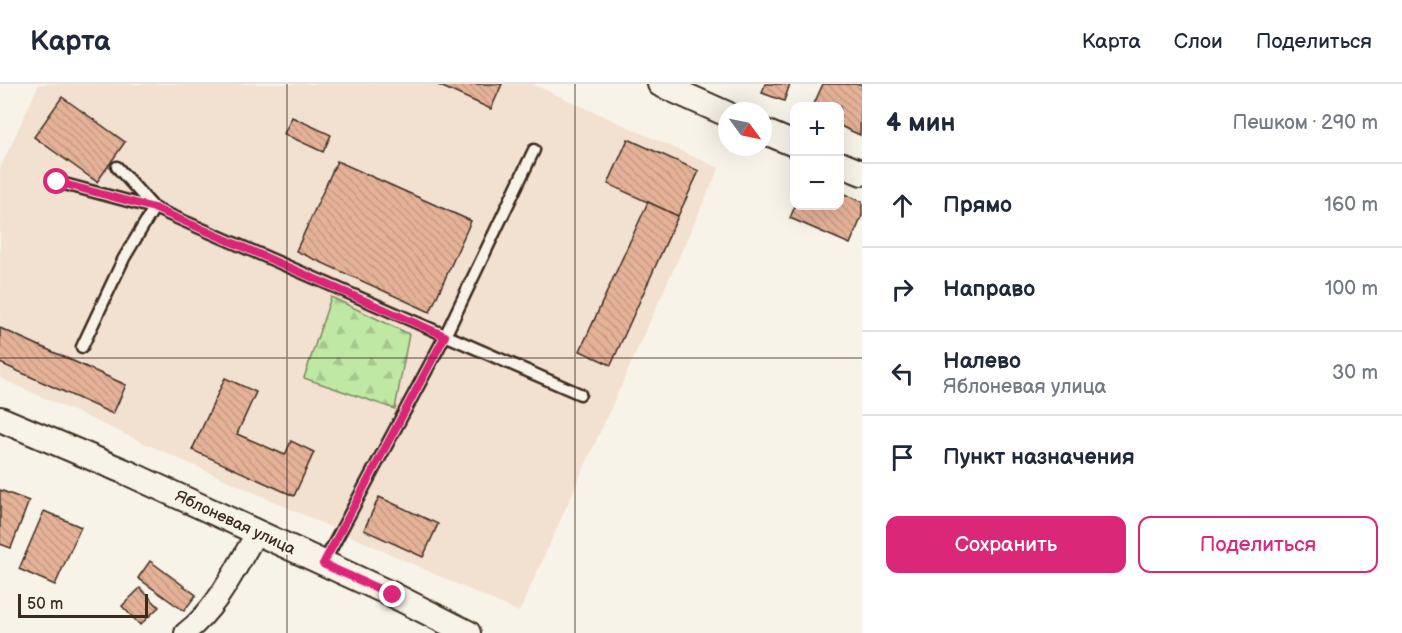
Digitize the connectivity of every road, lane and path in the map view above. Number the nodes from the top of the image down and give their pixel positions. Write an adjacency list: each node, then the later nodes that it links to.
1 (660, 84): 2 (street)
2 (718, 110)
3 (772, 134): 4 (street)
4 (790, 142)
5 (534, 150): 11 (lane)
6 (844, 166): 8 (street)
7 (117, 167): 10 (lane)
8 (862, 173)
9 (57, 182): 10 (lane)
10 (154, 208): 11 (lane); 12 (lane)
11 (445, 336): 13 (lane); 16 (lane)
12 (82, 347)
13 (580, 394)
14 (0, 419): 15 (street, Яблоневая улица)
15 (256, 534): 16 (street, Яблоневая улица); 17 (street)
16 (323, 564): 18 (street, Яблоневая улица)
17 (185, 633)
18 (468, 633)

